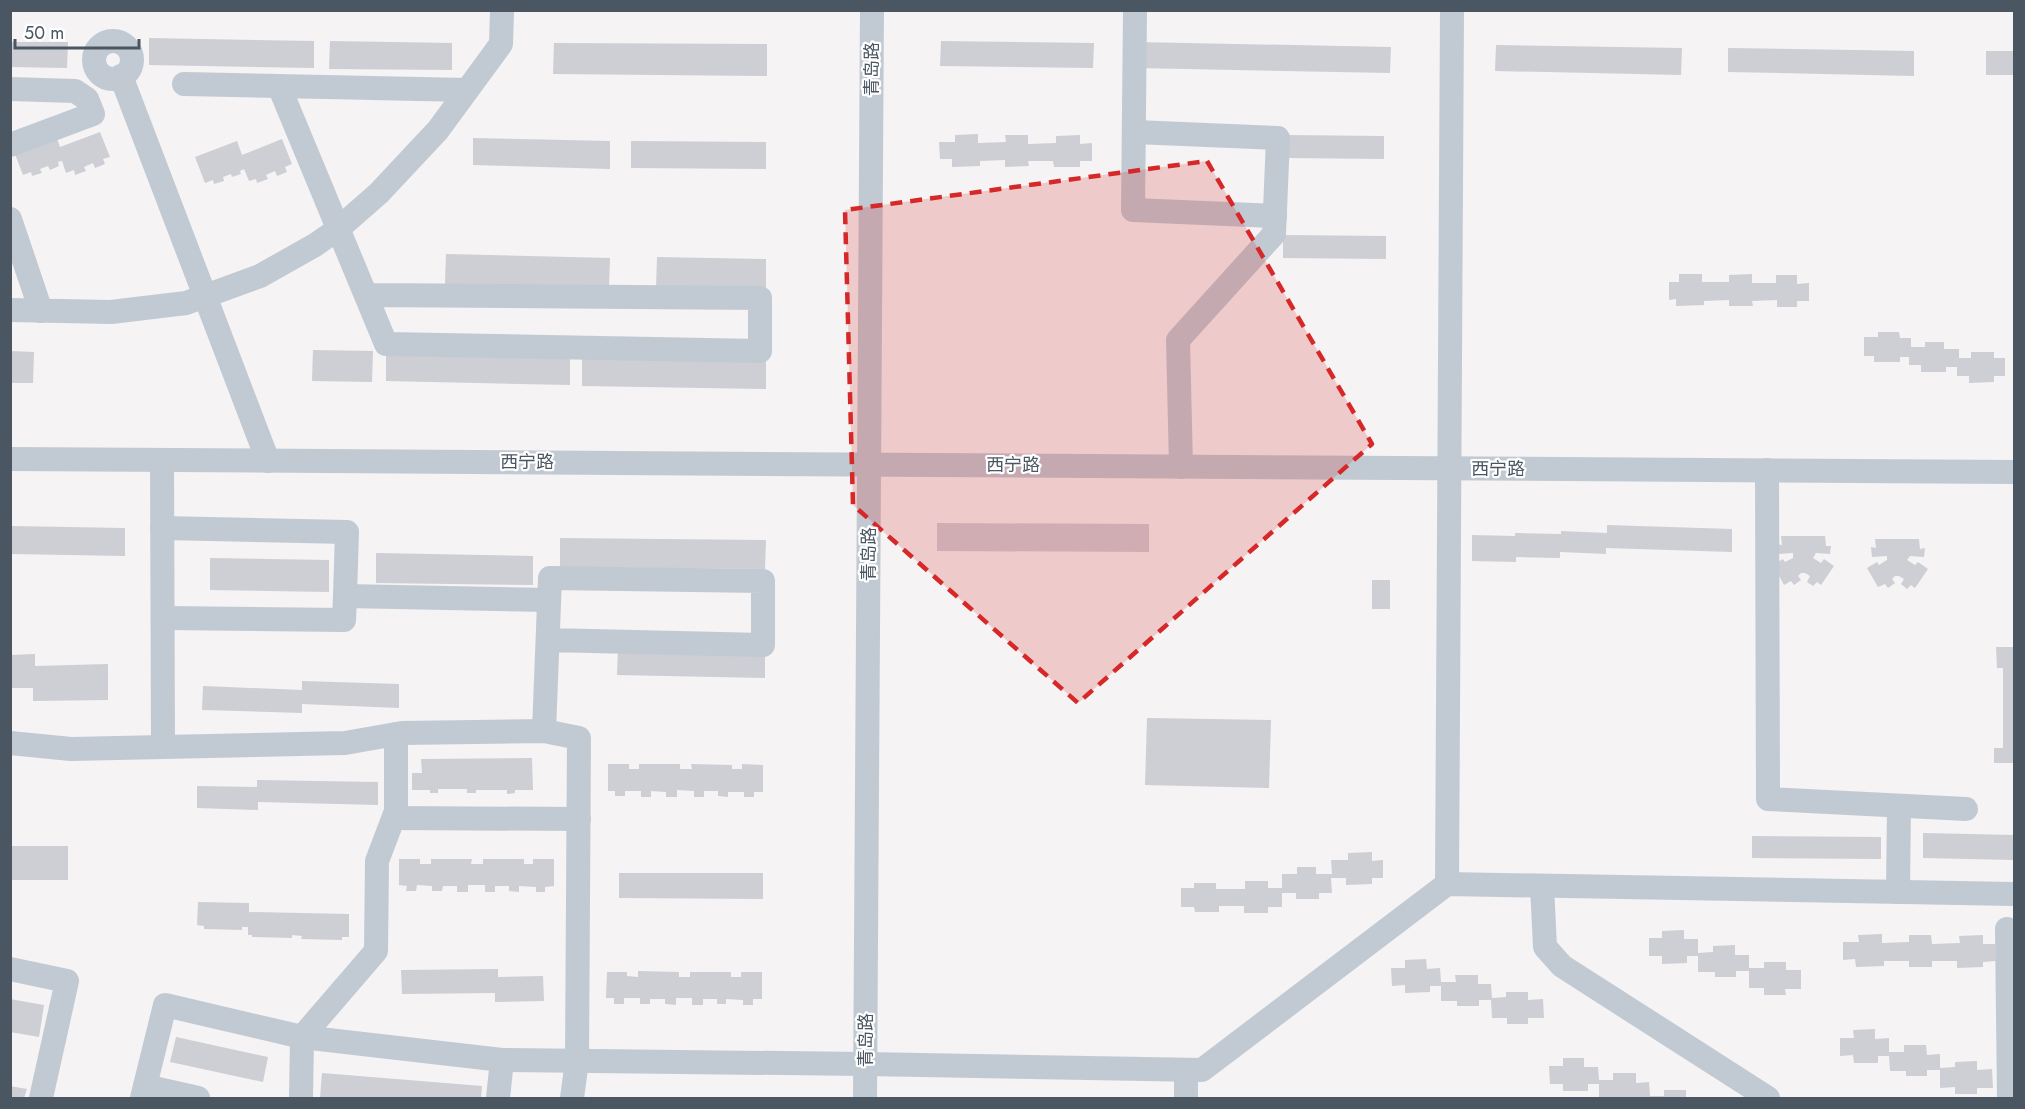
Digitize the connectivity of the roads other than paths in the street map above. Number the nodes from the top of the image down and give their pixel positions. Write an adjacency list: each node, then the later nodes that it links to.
1 (502, 10): 9 (street)
2 (872, 10): 22 (street, 青岛路)
3 (1135, 10): 10 (street)
4 (1452, 10): 24 (street)
5 (121, 76): 16 (street)
6 (184, 84): 7 (street)
7 (279, 86): 9 (street); 14 (street)
8 (10, 89): 11 (street)
9 (467, 90): 14 (street)
10 (1135, 132): 12 (street); 12 (street)
11 (10, 145)
12 (1275, 216): 23 (street)
13 (10, 219): 18 (street)
14 (338, 229): 15 (street); 16 (street)
15 (366, 295): 15 (street)
16 (206, 296): 18 (street); 21 (street)
17 (10, 310): 18 (street)
18 (41, 312)
19 (10, 459): 20 (street, 西宁路)
20 (162, 460): 21 (street, 西宁路); 27 (street)
21 (268, 460): 22 (street, 西宁路)
22 (869, 464): 23 (street, 西宁路); 49 (street, 青岛路)
23 (1181, 466): 24 (street, 西宁路)
24 (1449, 468): 25 (street, 西宁路); 40 (street)
25 (1767, 470): 26 (street, 西宁路); 36 (street)
26 (2014, 472)
27 (162, 528): 28 (street); 30 (street)
28 (345, 596): 29 (street); 30 (street)
29 (549, 600): 31 (street); 31 (street)
30 (163, 618): 35 (street)
31 (548, 640): 32 (street)
32 (544, 731): 33 (street); 39 (street)
33 (396, 735): 35 (street); 38 (street)
34 (10, 743): 35 (street)
35 (163, 746)
36 (1899, 807): 37 (street); 42 (street)
37 (1966, 809)
38 (394, 818): 39 (street); 46 (street)
39 (579, 819): 48 (street)
40 (1446, 884): 41 (street); 50 (street)
41 (1542, 886): 42 (street); 59 (street)
42 (1898, 892): 43 (street)
43 (2014, 894)
44 (2007, 929): 60 (street)
45 (10, 969): 52 (street)
46 (302, 1037): 47 (street); 51 (street); 54 (street)
47 (502, 1060): 48 (street); 55 (street)
48 (577, 1061): 49 (street); 56 (street)
49 (865, 1064): 50 (street); 57 (street, 青岛路)
50 (1186, 1070): 58 (street)
51 (143, 1092): 53 (street)
52 (41, 1098)
53 (198, 1098)
54 (301, 1098)
55 (498, 1098)
56 (572, 1098)
57 (865, 1098)
58 (1186, 1098)
59 (1768, 1098)
60 (2009, 1098)

